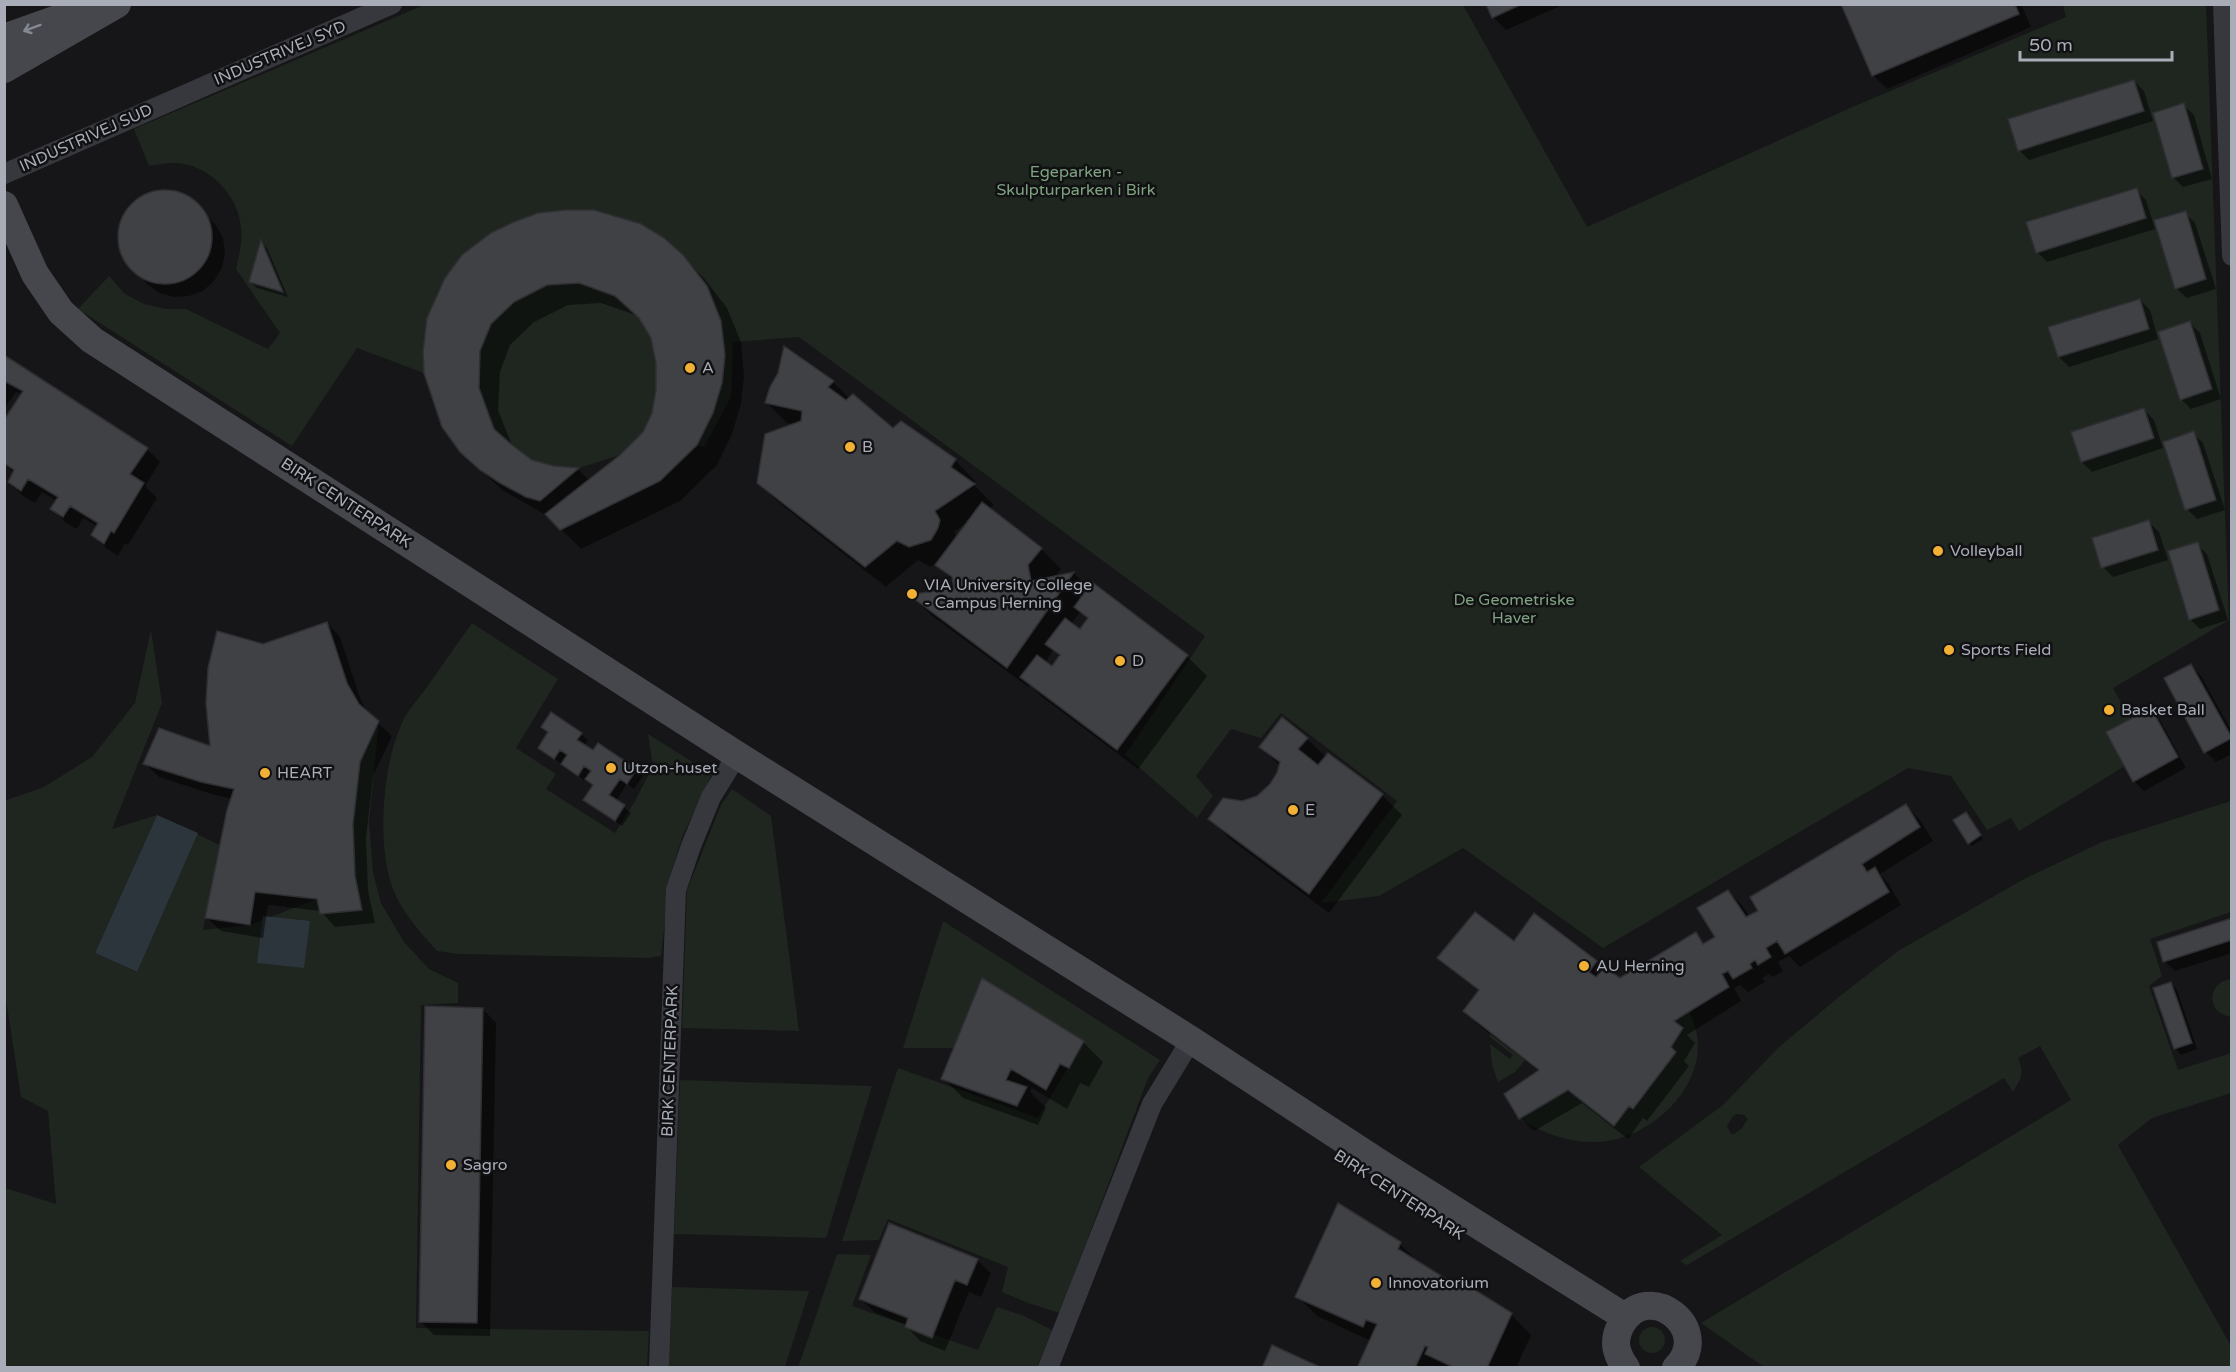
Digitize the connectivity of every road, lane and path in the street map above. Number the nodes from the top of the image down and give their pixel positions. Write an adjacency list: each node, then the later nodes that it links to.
1 (99, 4): 5 (street, one-way to 5)
2 (117, 4): 6 (street)
3 (393, 4): 7 (street, INDUSTRIVEJ SYD)
4 (2223, 4): 11 (street)
5 (4, 38)
6 (4, 69)
7 (168, 102): 8 (street, INDUSTRIVEJ SUD)
8 (4, 174)
9 (4, 206): 12 (street, BIRK CENTERPARK)
10 (4, 253): 12 (street, BIRK CENTERPARK)
11 (2232, 256)
12 (478, 597): 13 (street, BIRK CENTERPARK)
13 (734, 761): 14 (street, BIRK CENTERPARK); 17 (street, BIRK CENTERPARK)
14 (1186, 1048): 15 (street, BIRK CENTERPARK); 18 (street)
15 (1621, 1325): 16 (street); 19 (street)
16 (1683, 1366)
17 (659, 1368)
18 (1048, 1368)
19 (1626, 1368)

